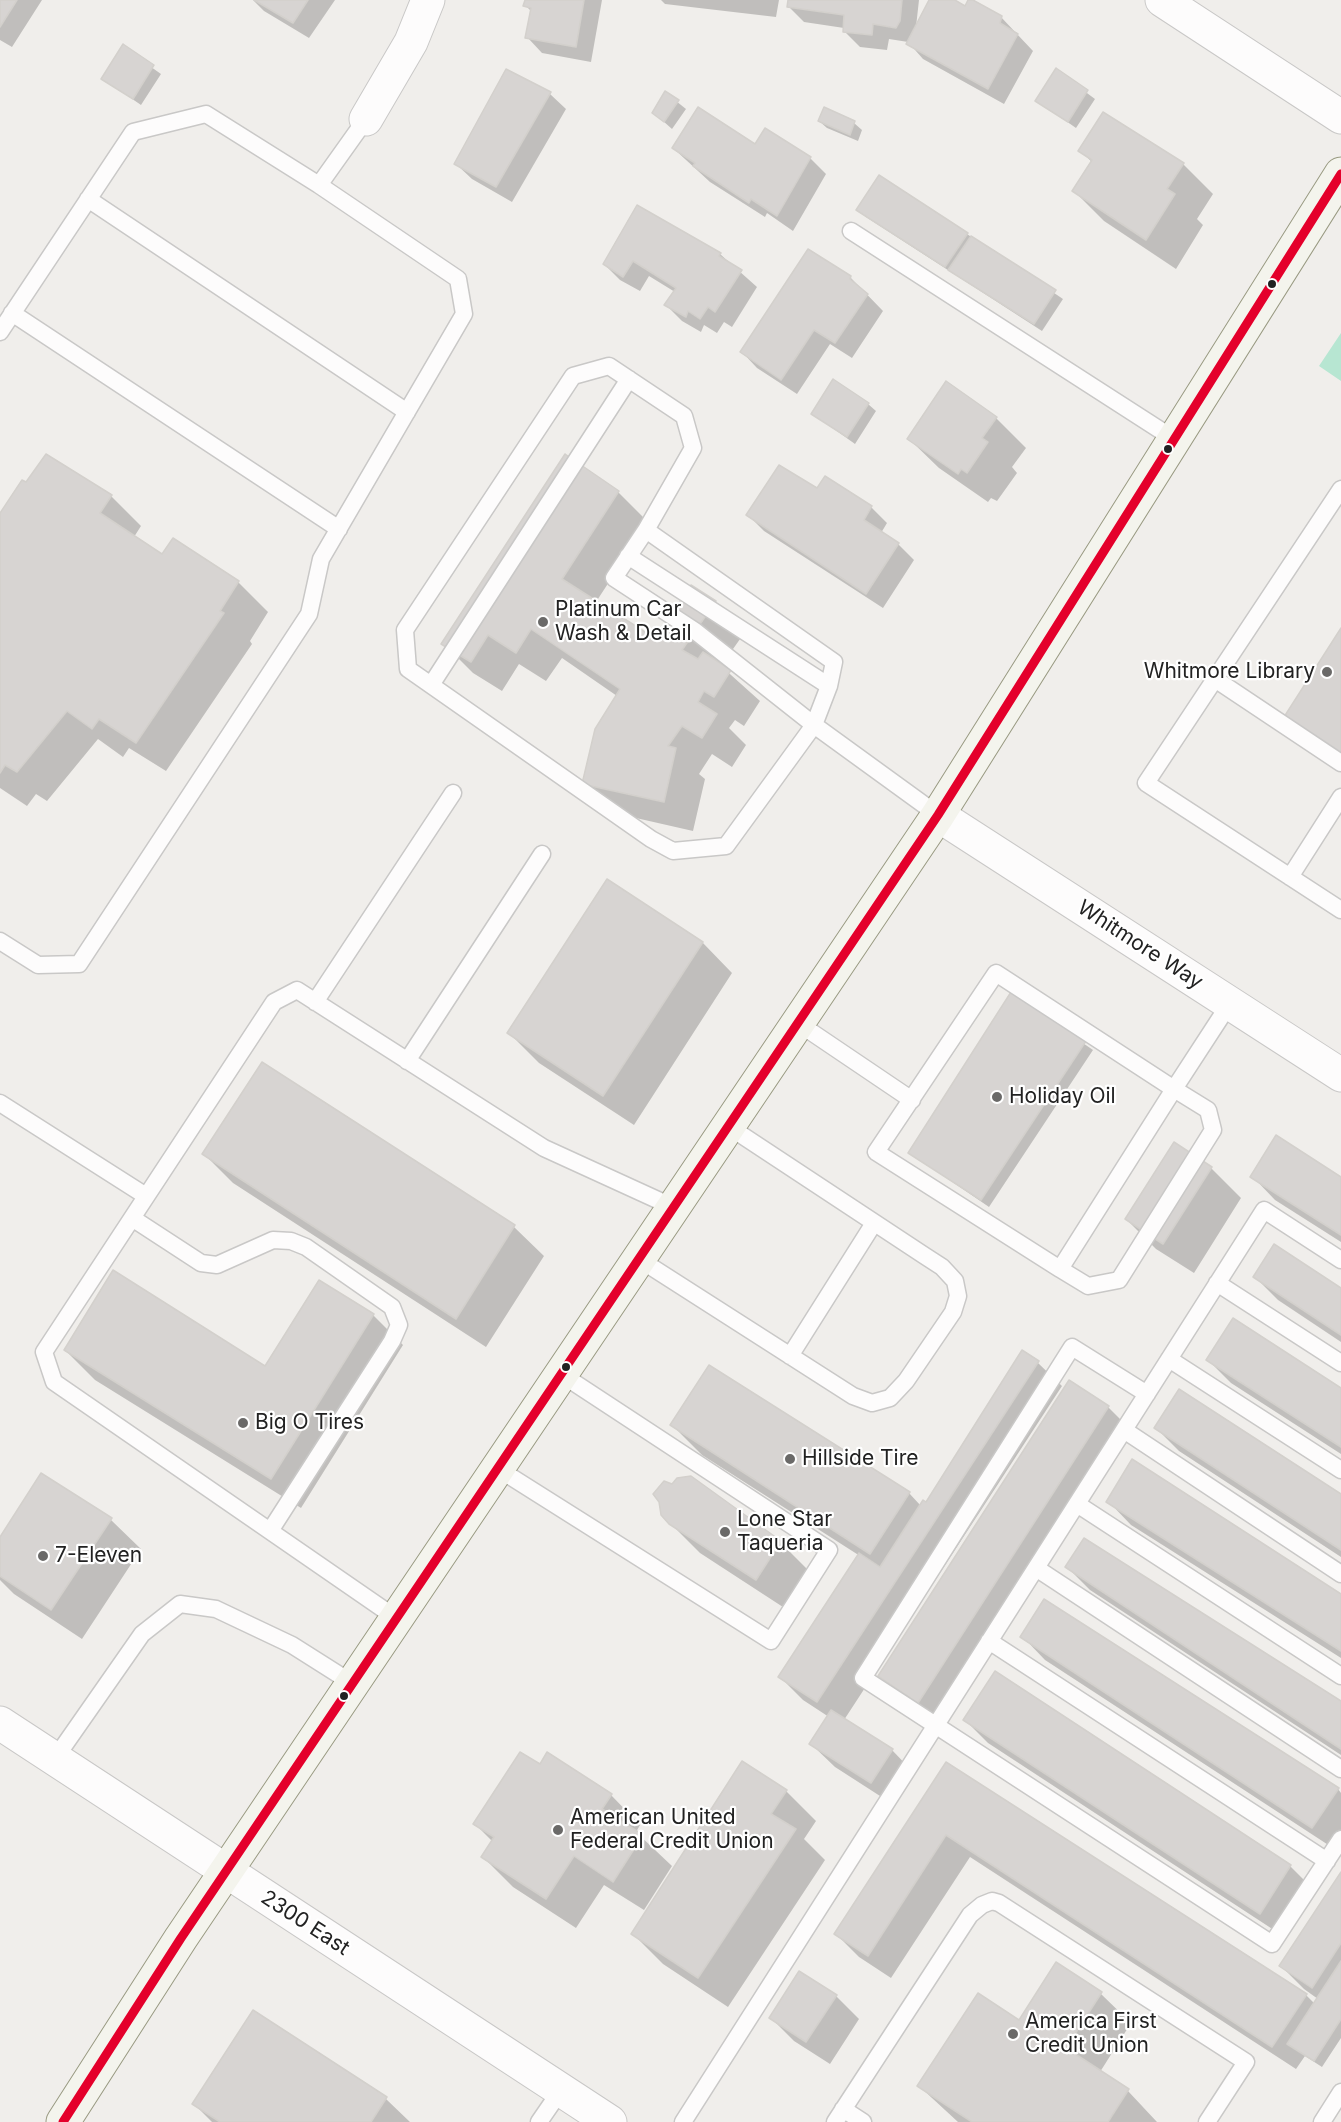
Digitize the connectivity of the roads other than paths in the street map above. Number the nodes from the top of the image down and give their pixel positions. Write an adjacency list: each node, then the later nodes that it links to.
1 (428, 0): 4 (street)
2 (1162, 0): 3 (street)
3 (1341, 117)
4 (366, 119): 6 (lane)
5 (1341, 174): 13 (main road)
6 (319, 185): 7 (lane); 12 (lane)
7 (88, 199): 9 (lane); 12 (lane)
8 (851, 231): 13 (lane)
9 (12, 313): 10 (lane); 15 (lane)
10 (0, 332)
11 (629, 380): 16 (lane); 19 (lane); 19 (lane)
12 (407, 412): 15 (lane)
13 (1174, 440): 25 (main road)
14 (1341, 489): 18 (lane)
15 (339, 529): 29 (lane)
16 (646, 530): 17 (lane); 20 (lane)
17 (628, 556): 20 (lane); 21 (lane)
18 (1215, 679): 22 (lane); 27 (lane)
19 (431, 685): 21 (lane)
20 (829, 686): 21 (lane)
21 (814, 725): 25 (lane)
22 (1341, 763)
23 (453, 793): 30 (lane)
24 (1341, 797): 27 (lane)
25 (938, 815): 31 (street, Whitmore Way); 32 (main road)
26 (542, 854): 33 (lane)
27 (1290, 877): 28 (lane)
28 (1341, 910)
29 (0, 941)
30 (315, 1002): 33 (lane); 39 (lane)
31 (1230, 1004): 34 (street, Whitmore Way); 35 (lane)
32 (798, 1023): 36 (lane); 38 (main road)
33 (407, 1061): 40 (lane)
34 (1341, 1075)
35 (1174, 1089): 36 (lane); 45 (lane); 45 (lane)
36 (912, 1100): 45 (lane)
37 (0, 1103): 39 (lane)
38 (728, 1126): 40 (main road); 42 (lane)
39 (146, 1196): 41 (lane)
40 (673, 1207): 43 (main road)
41 (132, 1218): 56 (lane); 56 (lane)
42 (874, 1222): 47 (lane); 47 (lane)
43 (639, 1259): 47 (lane); 50 (main road)
44 (1341, 1260): 46 (lane)
45 (1060, 1269)
46 (1217, 1283): 48 (lane); 49 (lane)
47 (790, 1356)
48 (1169, 1359): 51 (lane); 54 (lane)
49 (1341, 1363)
50 (561, 1374): 53 (main road); 53 (lane)
51 (1146, 1394): 52 (lane); 64 (lane)
52 (1124, 1430): 55 (lane); 58 (lane)
53 (497, 1468): 59 (main road)
54 (1341, 1470)
55 (1077, 1504): 57 (lane); 61 (lane)
56 (270, 1532): 59 (lane)
57 (1036, 1568): 60 (lane); 66 (lane)
58 (1341, 1574)
59 (396, 1618): 62 (main road)
60 (989, 1641): 64 (lane); 68 (lane)
61 (1341, 1676)
62 (352, 1683): 65 (lane); 69 (main road)
63 (0, 1724): 65 (street, 2300 East)
64 (936, 1725): 68 (lane); 76 (lane)
65 (54, 1760): 69 (street, 2300 East)
66 (1341, 1768)
67 (1341, 1839): 68 (lane)
68 (1327, 1861)
69 (226, 1872): 70 (street, 2300 East); 73 (main road)
70 (561, 2090): 74 (lane); 75 (street, 2300 East)
71 (1341, 2092): 79 (lane)
72 (839, 2115): 77 (lane); 78 (lane)
73 (63, 2122)
74 (539, 2122)
75 (610, 2122)
76 (683, 2122)
77 (863, 2122)
78 (1207, 2122)
79 (1322, 2122)

